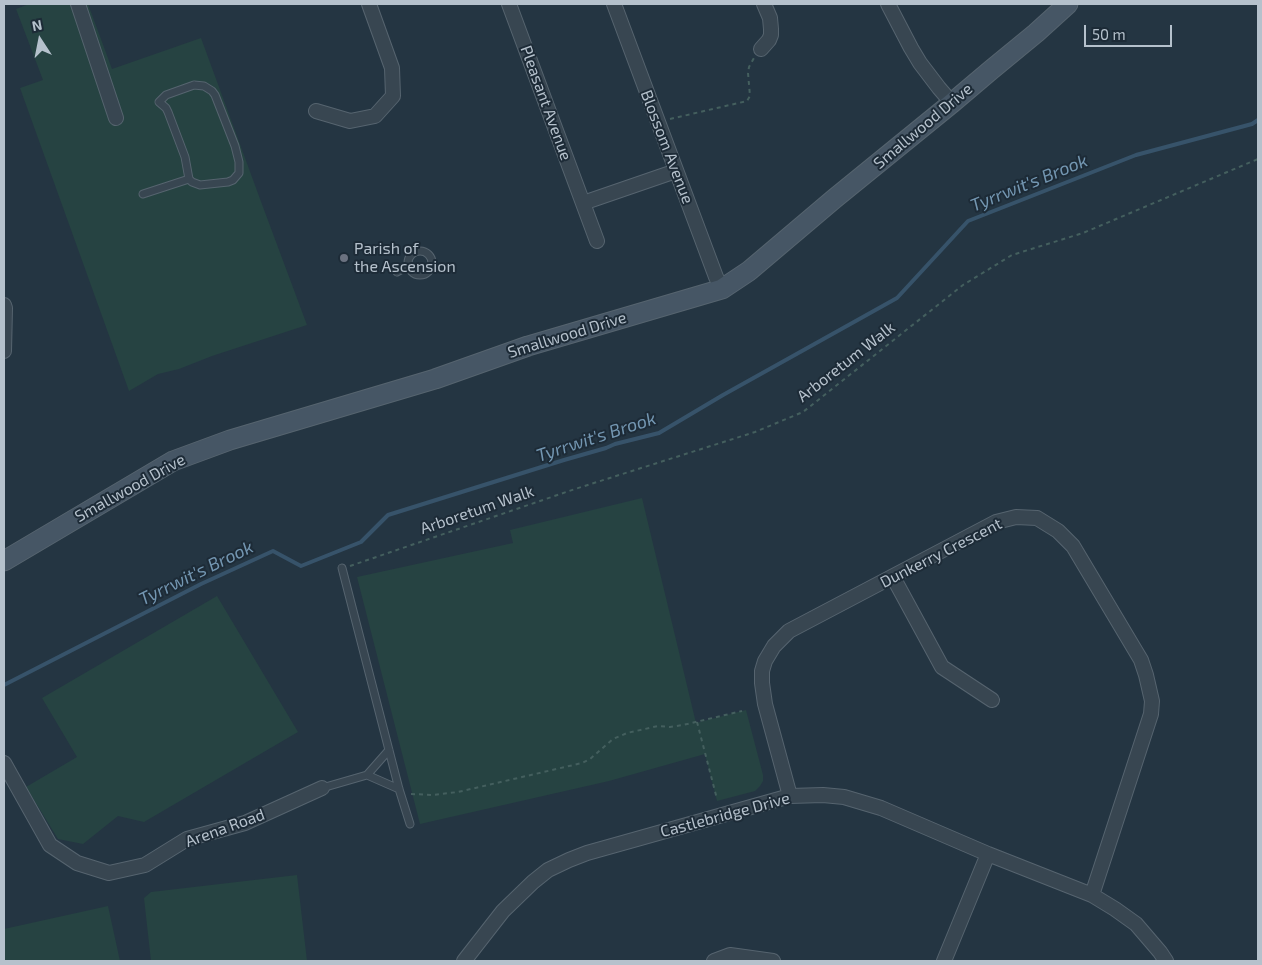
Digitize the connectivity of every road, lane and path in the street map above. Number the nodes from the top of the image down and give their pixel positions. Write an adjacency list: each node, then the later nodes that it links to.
1 (78, 4): 11 (street)
2 (369, 4): 10 (street)
3 (509, 4): 17 (street, Pleasant Avenue)
4 (614, 4): 12 (street, Blossom Avenue)
5 (764, 4): 8 (street)
6 (888, 4): 9 (street)
7 (1068, 4): 9 (street, Smallwood Drive)
8 (761, 49): 12 (path)
9 (952, 103): 21 (street, Smallwood Drive)
10 (316, 111)
11 (116, 118)
12 (658, 121): 14 (street, Blossom Avenue)
13 (1258, 159): 25 (path, Arboretum Walk)
14 (676, 171): 17 (street); 21 (street, Blossom Avenue)
15 (189, 179): 15 (lane); 16 (lane)
16 (143, 194)
17 (583, 203): 18 (street, Pleasant Avenue)
18 (597, 241)
19 (408, 266): 20 (lane)
20 (396, 272)
21 (722, 289): 24 (street, Smallwood Drive)
22 (4, 305): 23 (street)
23 (4, 351)
24 (4, 561)
25 (342, 568): 30 (lane)
26 (893, 577): 27 (street); 35 (street, Dunkerry Crescent); 39 (street, Dunkerry Crescent)
27 (992, 700)
28 (742, 711): 29 (path)
29 (697, 722): 34 (path); 36 (path)
30 (389, 750): 32 (lane); 34 (lane)
31 (4, 763): 33 (street, Arena Road)
32 (368, 775): 33 (lane); 34 (lane)
33 (322, 788)
34 (399, 790): 37 (lane)
35 (790, 796): 38 (street, Castlebridge Drive); 40 (street, Castlebridge Drive)
36 (717, 799)
37 (410, 824)
38 (988, 854): 39 (street, Castlebridge Drive); 43 (street)
39 (1092, 895): 44 (street, Castlebridge Drive)
40 (464, 961)
41 (714, 961): 42 (street)
42 (773, 961)
43 (944, 961)
44 (1166, 961)

